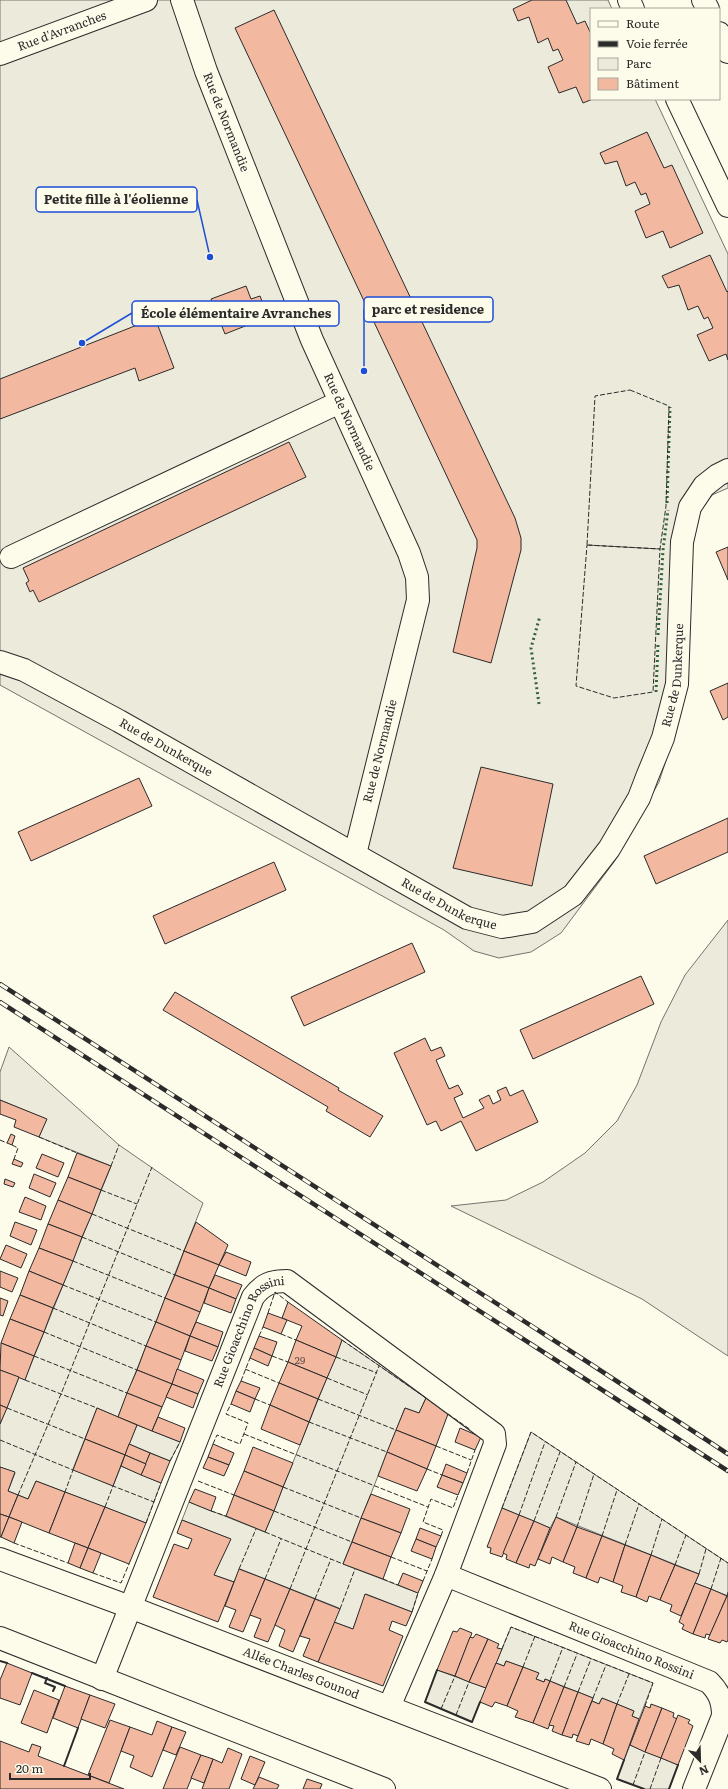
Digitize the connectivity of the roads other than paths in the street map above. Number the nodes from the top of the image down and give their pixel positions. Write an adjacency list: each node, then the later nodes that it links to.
1 (146, 0): 5 (street, Rue d'Avranches)
2 (182, 0): 8 (street, Rue de Normandie)
3 (720, 35): 4 (street)
4 (728, 52)
5 (0, 54)
6 (677, 100): 7 (street)
7 (728, 206)
8 (340, 402): 10 (street); 12 (street, Rue de Normandie)
9 (728, 470): 12 (street, Rue de Dunkerque)
10 (11, 557)
11 (0, 662): 12 (street, Rue de Dunkerque)
12 (355, 854)
13 (0, 1560): 15 (street, Allée Charles Gounod)
14 (446, 1575): 15 (street, Rue Gioacchino Rossini); 18 (street, Rue Gioacchino Rossini); 21 (street, Rue Gioacchino Rossini)
15 (130, 1607): 17 (street, Rue Gioacchino Rossini); 18 (street, Allée Charles Gounod)
16 (0, 1638): 17 (street)
17 (102, 1679): 19 (street)
18 (389, 1707): 20 (street, Allée Charles Gounod)
19 (384, 1789)
20 (600, 1789)
21 (694, 1789)

